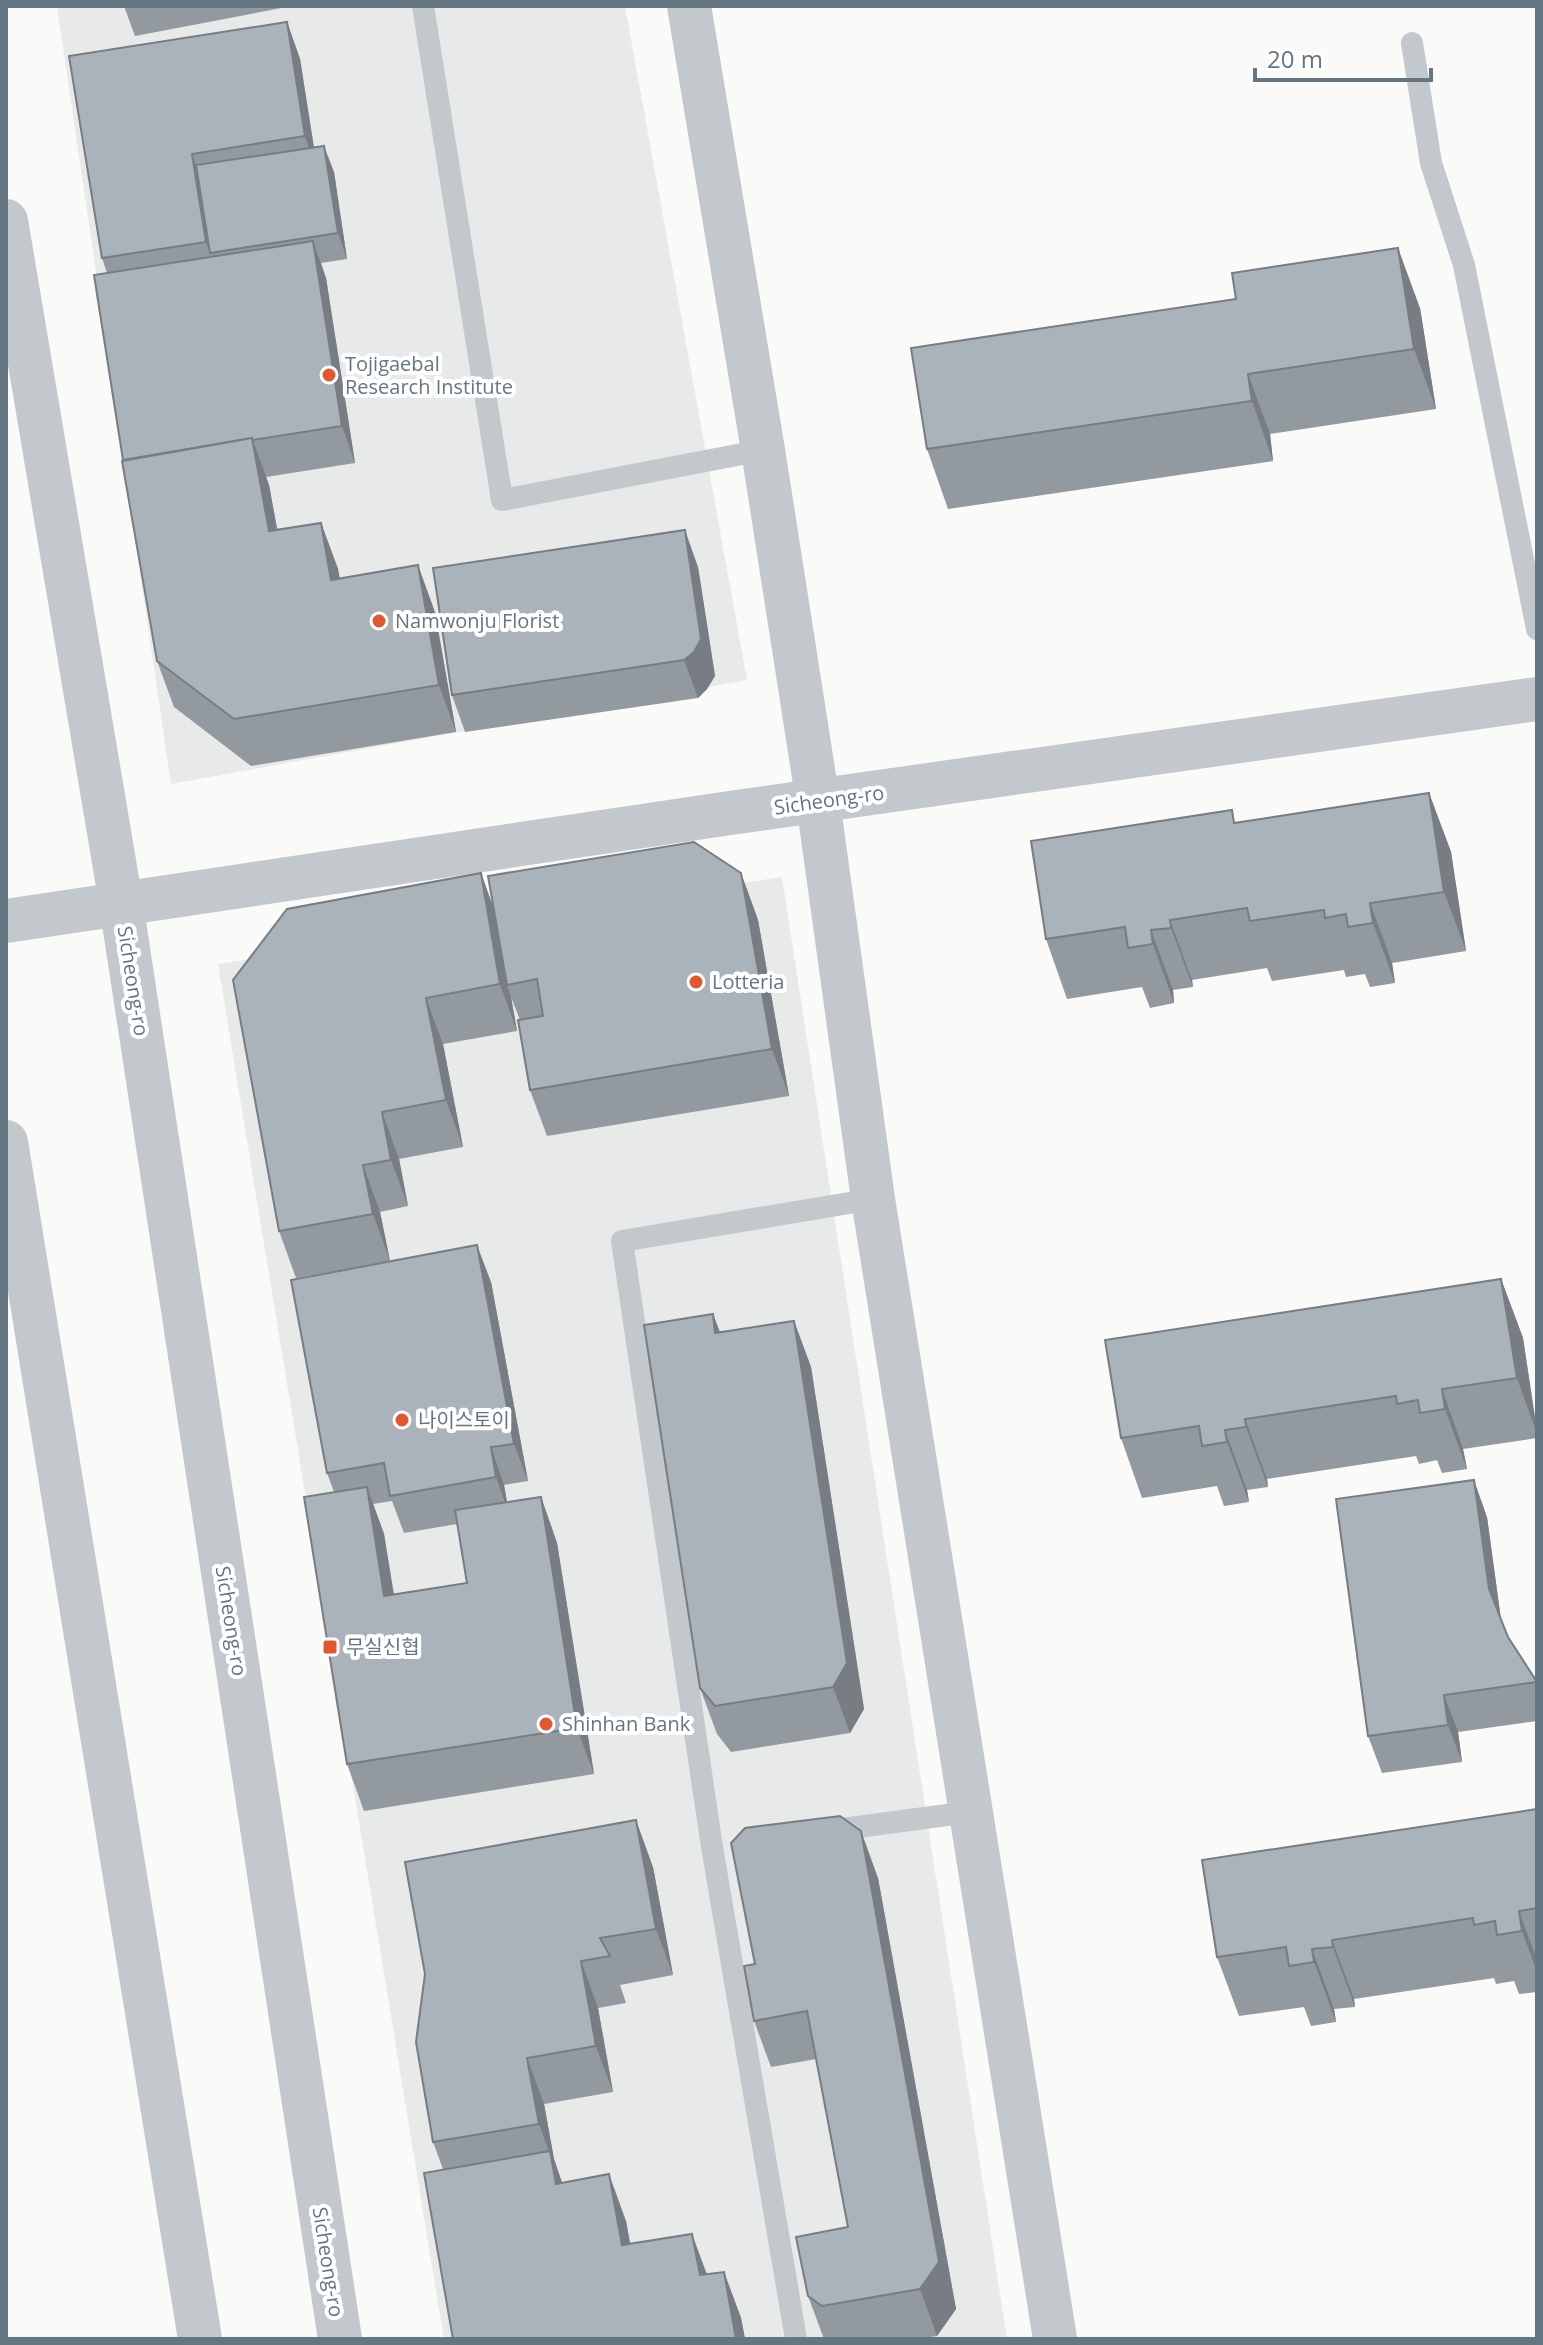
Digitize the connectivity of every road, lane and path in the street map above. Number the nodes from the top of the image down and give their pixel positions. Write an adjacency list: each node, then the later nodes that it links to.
1 (423, 6): 5 (lane)
2 (689, 6): 5 (street)
3 (1412, 43): 6 (lane)
4 (6, 221): 9 (street, Sicheong-ro)
5 (763, 450): 8 (street)
6 (1537, 629)
7 (1537, 699): 8 (street, Sicheong-ro)
8 (818, 802): 9 (street, Sicheong-ro); 12 (street)
9 (121, 903): 10 (street); 16 (street, Sicheong-ro)
10 (6, 921)
11 (6, 1142): 15 (street)
12 (873, 1199): 13 (street); 17 (lane)
13 (969, 1812): 14 (lane); 18 (street)
14 (803, 1835)
15 (200, 2339)
16 (340, 2339)
17 (796, 2339)
18 (1055, 2339)

